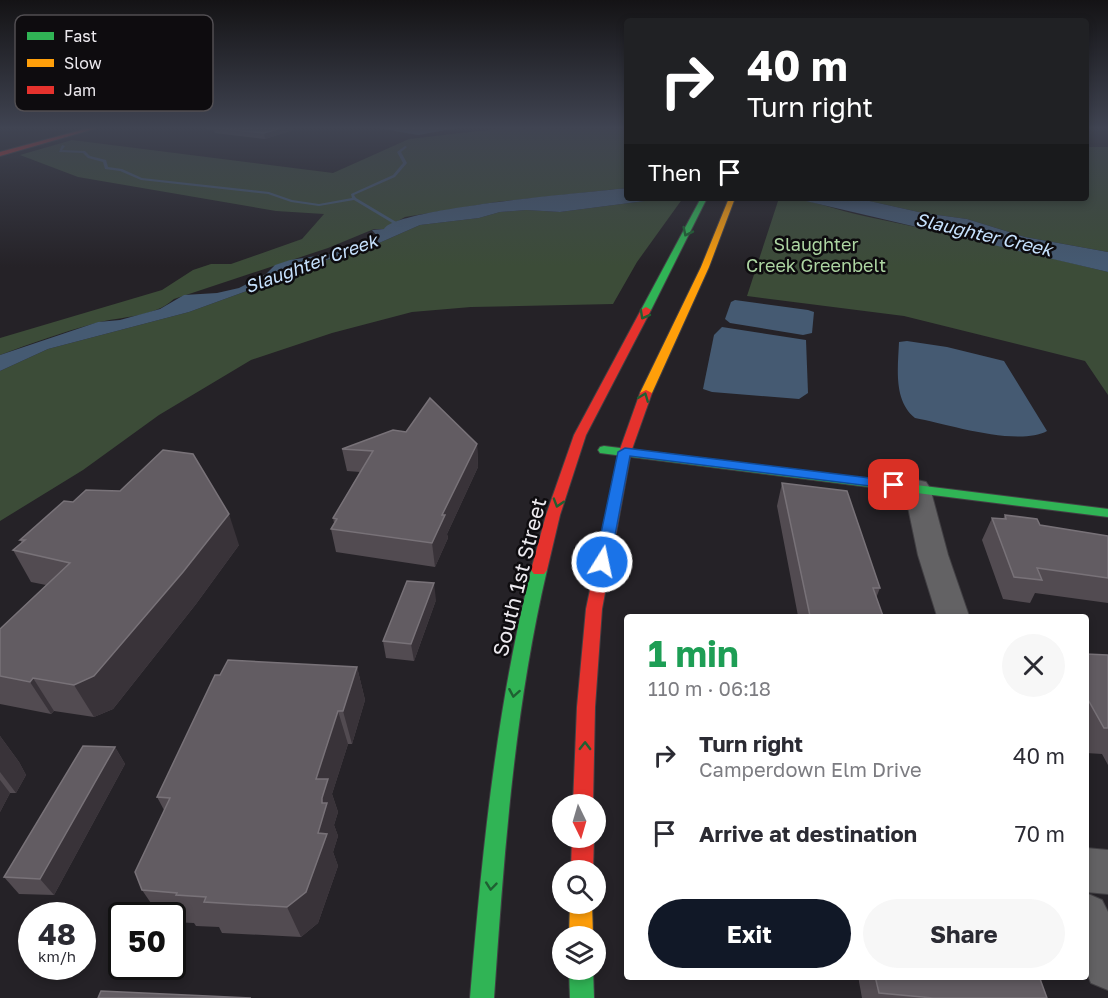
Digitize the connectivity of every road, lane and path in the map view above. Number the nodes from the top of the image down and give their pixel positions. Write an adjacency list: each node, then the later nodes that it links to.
1 (702, 201): 3 (main road, South 1st Street, one-way to 3)
2 (731, 201): 4 (main road, one-way to 2)
3 (575, 447): 4 (main road); 14 (main road, South 1st Street, one-way to 14)
4 (625, 452): 5 (main road); 8 (main road, one-way to 4)
5 (917, 488): 6 (main road); 7 (street)
6 (1108, 513)
7 (952, 614)
8 (584, 794)
9 (1089, 870): 10 (street)
10 (1108, 872)
11 (1089, 923): 12 (street)
12 (1108, 966)
13 (581, 980): 15 (main road)
14 (482, 998)
15 (582, 998)

